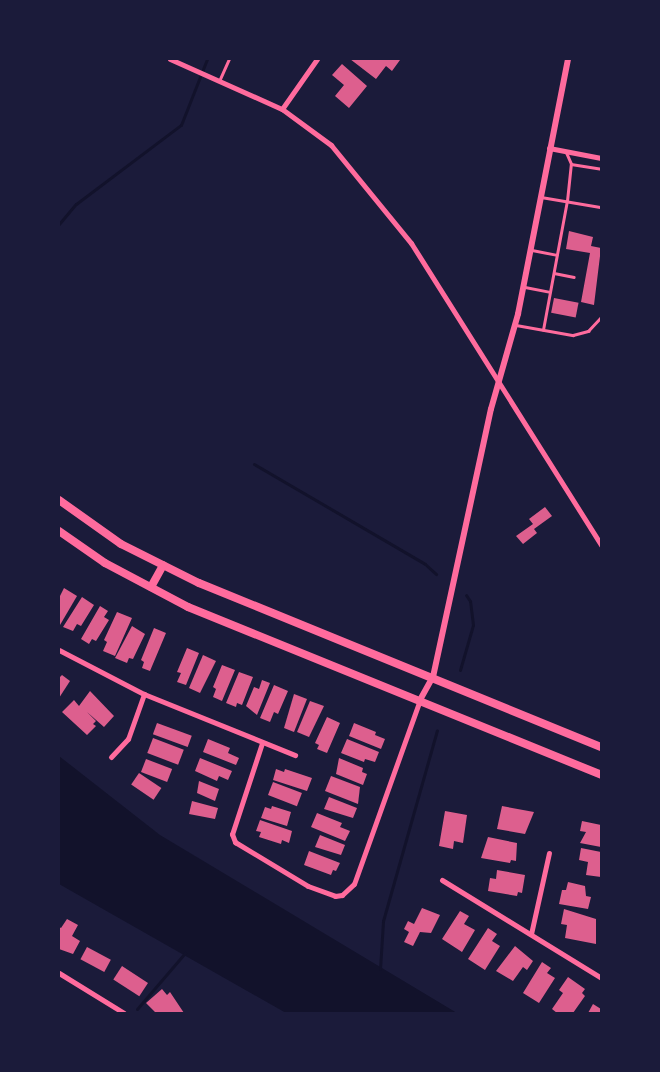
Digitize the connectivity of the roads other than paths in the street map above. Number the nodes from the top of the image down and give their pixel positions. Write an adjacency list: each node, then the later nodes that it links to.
1 (170, 59): 5 (street)
2 (229, 59): 6 (lane)
3 (317, 59): 7 (street)
4 (568, 59): 8 (street)
5 (182, 61): 6 (street)
6 (220, 79): 7 (street)
7 (282, 109): 25 (street)
8 (549, 148): 9 (street); 13 (street)
9 (565, 151): 10 (street); 11 (lane)
10 (601, 158)
11 (571, 164): 12 (lane); 14 (lane)
12 (601, 169)
13 (541, 197): 14 (lane); 16 (street)
14 (567, 201): 15 (lane); 17 (lane)
15 (601, 207)
16 (531, 250): 17 (lane); 20 (street)
17 (557, 254): 18 (lane)
18 (554, 273): 19 (lane); 21 (lane)
19 (574, 277)
20 (523, 287): 21 (lane); 23 (street)
21 (550, 292): 24 (lane)
22 (601, 317): 24 (lane)
23 (514, 325): 24 (lane); 25 (street)
24 (543, 330)
25 (499, 380): 28 (street); 32 (street)
26 (59, 500): 29 (main road)
27 (59, 531): 30 (main road)
28 (601, 545)
29 (163, 565): 30 (main road); 32 (main road)
30 (151, 587): 34 (main road)
31 (59, 650): 33 (street)
32 (433, 677): 34 (street); 36 (main road)
33 (144, 694): 35 (street); 38 (street)
34 (420, 700): 35 (street); 39 (main road)
35 (262, 743): 37 (street)
36 (601, 747)
37 (295, 755)
38 (111, 758)
39 (601, 775)
40 (549, 853): 42 (street)
41 (442, 880): 42 (street)
42 (531, 934): 44 (street)
43 (59, 973): 45 (street)
44 (601, 978)
45 (124, 1013)

